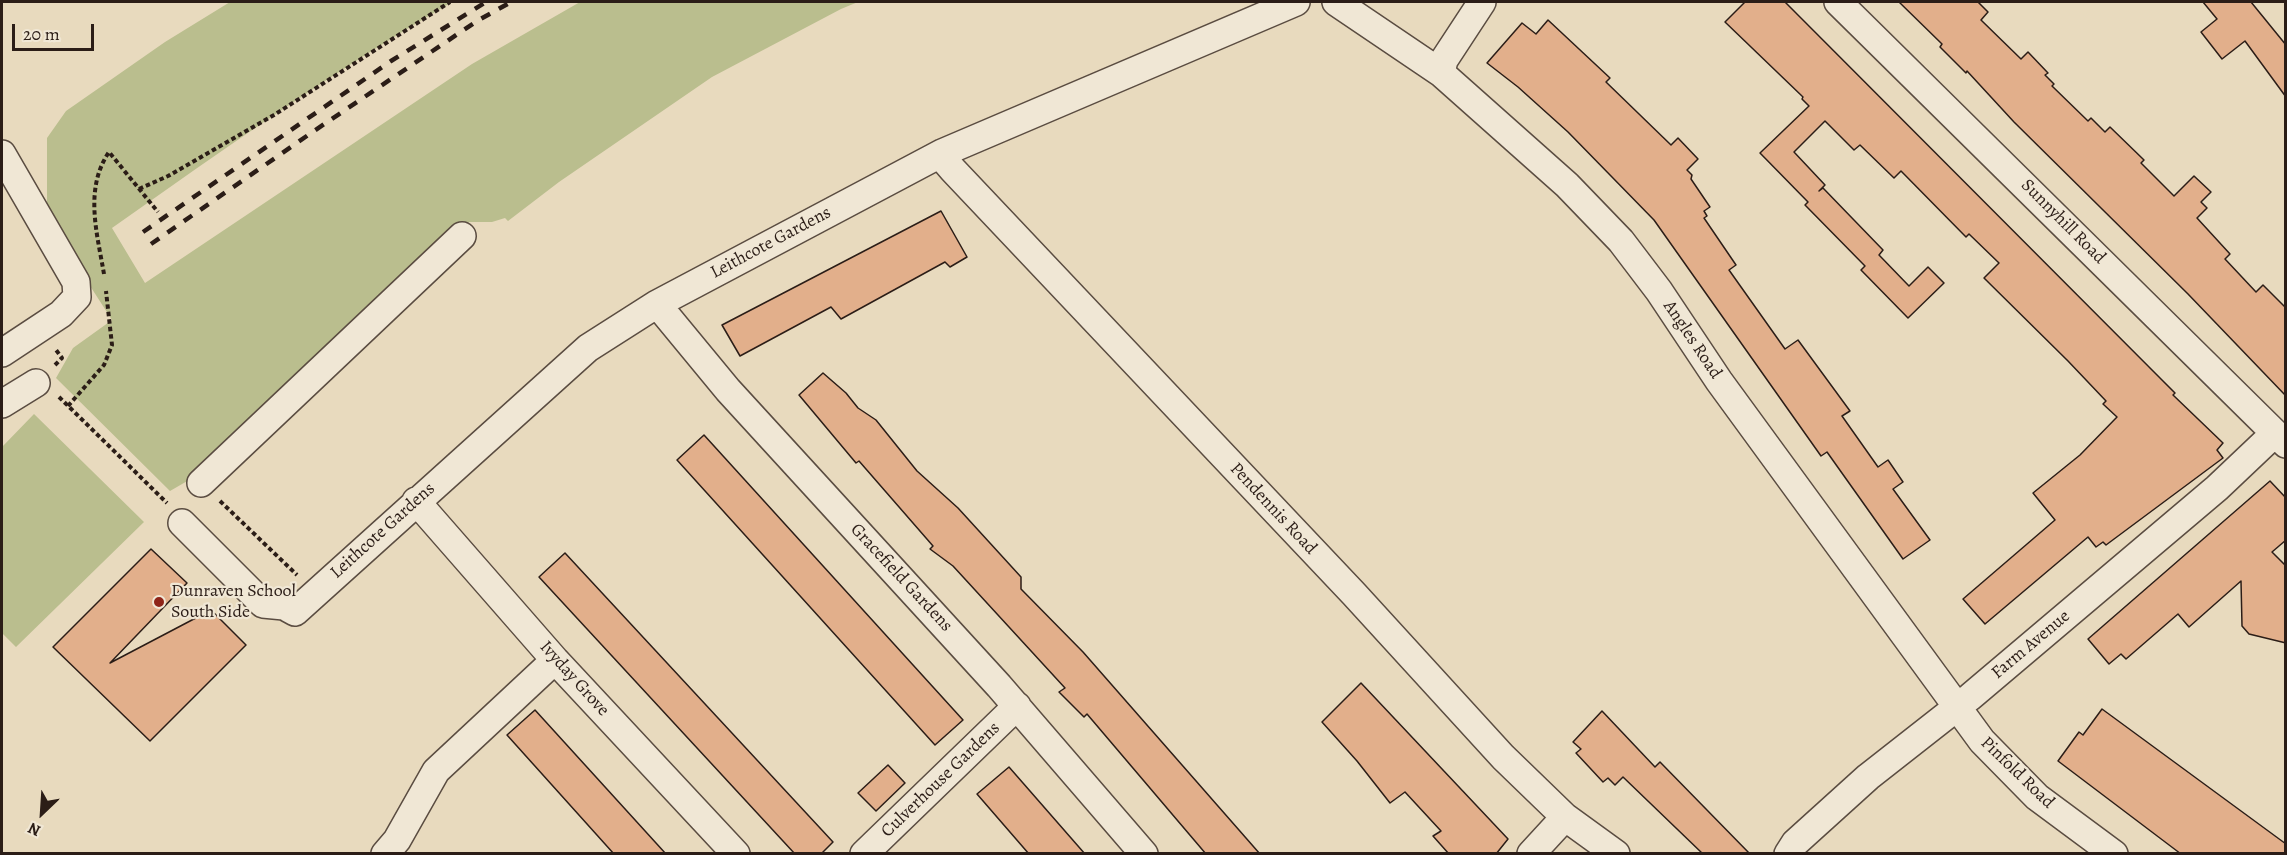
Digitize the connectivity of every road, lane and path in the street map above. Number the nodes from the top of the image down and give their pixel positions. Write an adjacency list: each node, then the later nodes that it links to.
1 (450, 2): 10 (path)
2 (1296, 2): 8 (street, Leithcote Gardens)
3 (1336, 2): 6 (street)
4 (1482, 2): 6 (street)
5 (1838, 2): 17 (street, Sunnyhill Road)
6 (1441, 73): 23 (street, Angles Road)
7 (109, 152): 10 (path)
8 (942, 153): 13 (street, Leithcote Gardens); 24 (street, Pendennis Road)
9 (2, 154): 14 (street)
10 (139, 189): 11 (path)
11 (158, 212)
12 (462, 236): 18 (street)
13 (657, 304): 19 (street, Leithcote Gardens); 22 (street, Gracefield Gardens)
14 (2, 353)
15 (36, 383): 16 (street)
16 (2, 404)
17 (2280, 439): 23 (street, Farm Avenue)
18 (201, 483)
19 (416, 501): 20 (street, Leithcote Gardens); 21 (street, Ivyday Grove)
20 (182, 523)
21 (555, 660): 25 (street); 26 (street, Ivyday Grove)
22 (1017, 706): 27 (street, Culverhouse Gardens); 28 (street, Gracefield Gardens)
23 (1956, 708): 31 (street, Farm Avenue); 32 (street, Pinfold Road)
24 (1564, 817): 29 (street); 30 (street, Pendennis Road)
25 (385, 854)
26 (736, 854)
27 (864, 854)
28 (1144, 854)
29 (1531, 854)
30 (1616, 854)
31 (1788, 854)
32 (2114, 854)

